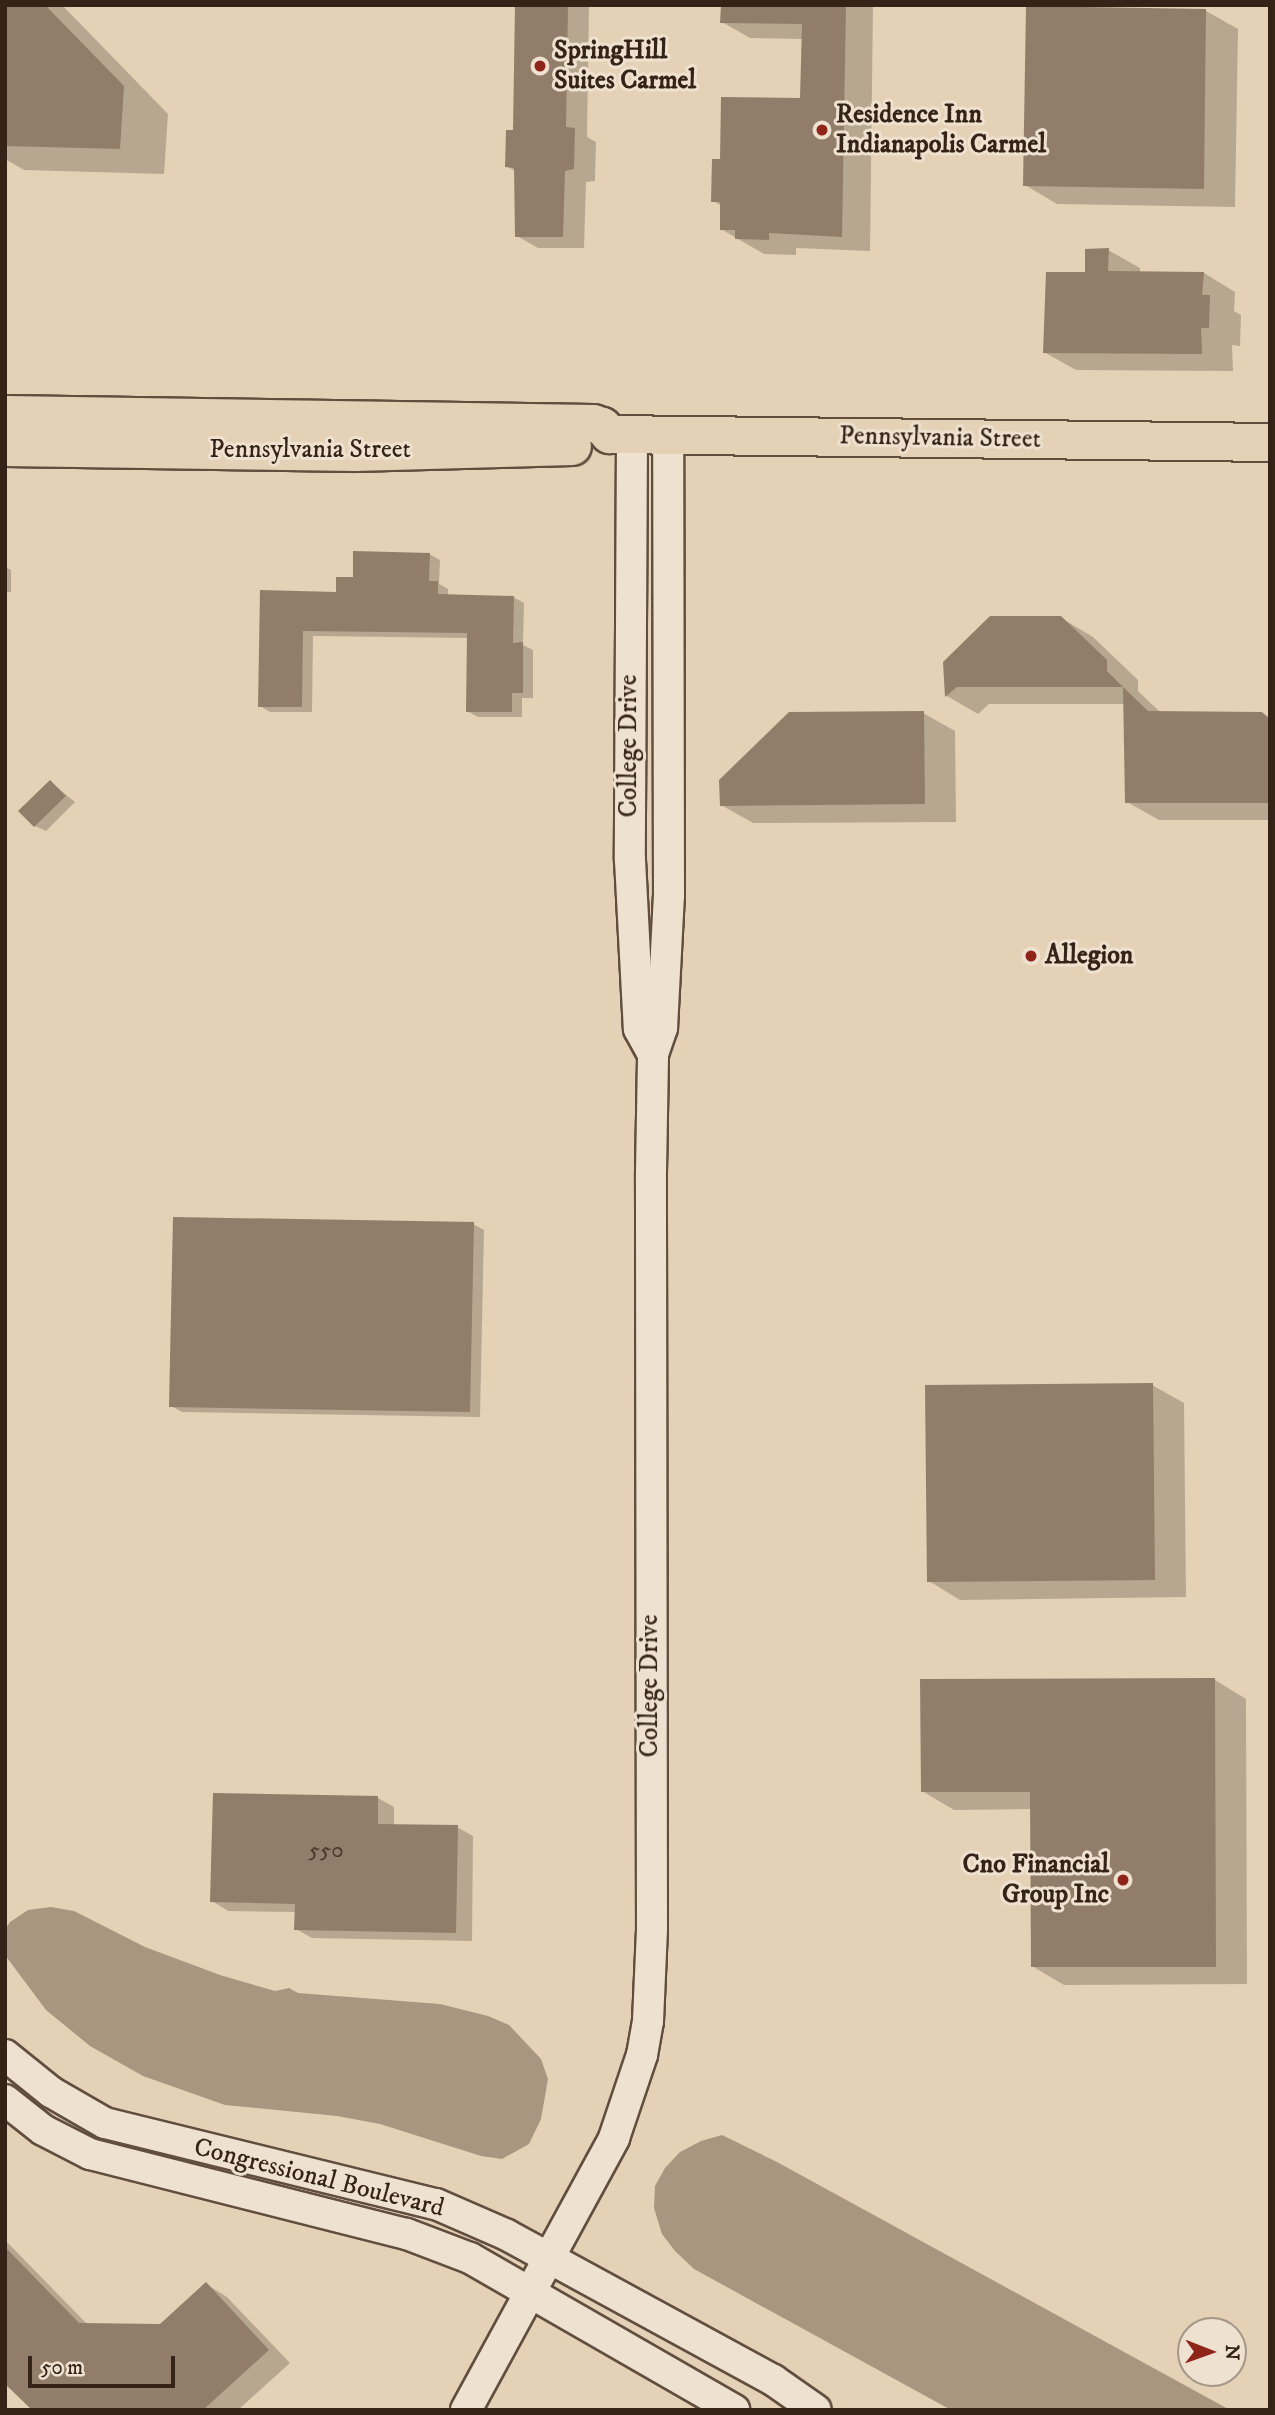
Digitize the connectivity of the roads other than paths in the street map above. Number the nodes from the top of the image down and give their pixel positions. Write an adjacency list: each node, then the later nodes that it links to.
1 (5, 414): 3 (main road, Pennsylvania Street)
2 (668, 434): 3 (main road, Pennsylvania Street); 4 (main road, Pennsylvania Street); 6 (street, College Drive)
3 (621, 435): 5 (main road, Pennsylvania Street); 6 (street, College Drive)
4 (1270, 442)
5 (5, 447)
6 (653, 1054): 9 (street, College Drive)
7 (5, 2055): 9 (street, Congressional Boulevard)
8 (5, 2100): 10 (street, Congressional Boulevard)
9 (550, 2258): 10 (street, College Drive); 13 (street, Congressional Boulevard)
10 (530, 2293): 11 (street, College Drive); 12 (street, Congressional Boulevard)
11 (466, 2410)
12 (734, 2410)
13 (816, 2410)

